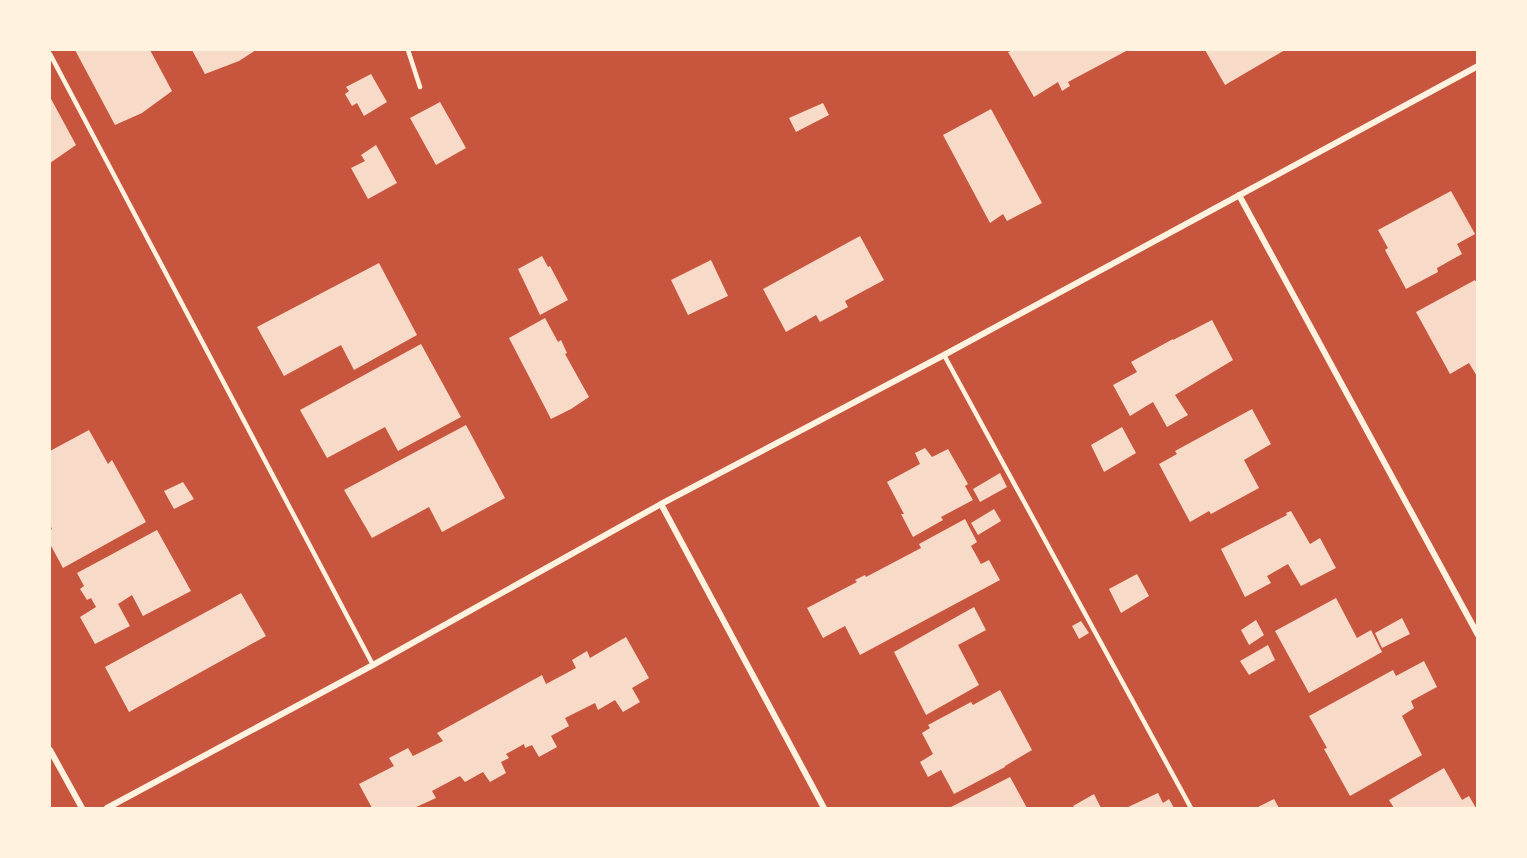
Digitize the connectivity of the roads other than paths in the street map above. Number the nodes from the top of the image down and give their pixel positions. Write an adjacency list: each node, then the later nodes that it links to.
1 (408, 50): 4 (lane)
2 (50, 54): 9 (lane)
3 (1478, 66): 5 (street)
4 (420, 87)
5 (1239, 195): 6 (street); 8 (street)
6 (945, 355): 7 (street); 14 (lane)
7 (661, 504): 9 (street); 13 (street)
8 (1478, 635)
9 (373, 665): 12 (street)
10 (50, 750): 11 (street)
11 (82, 808)
12 (107, 808)
13 (824, 808)
14 (1191, 808)

